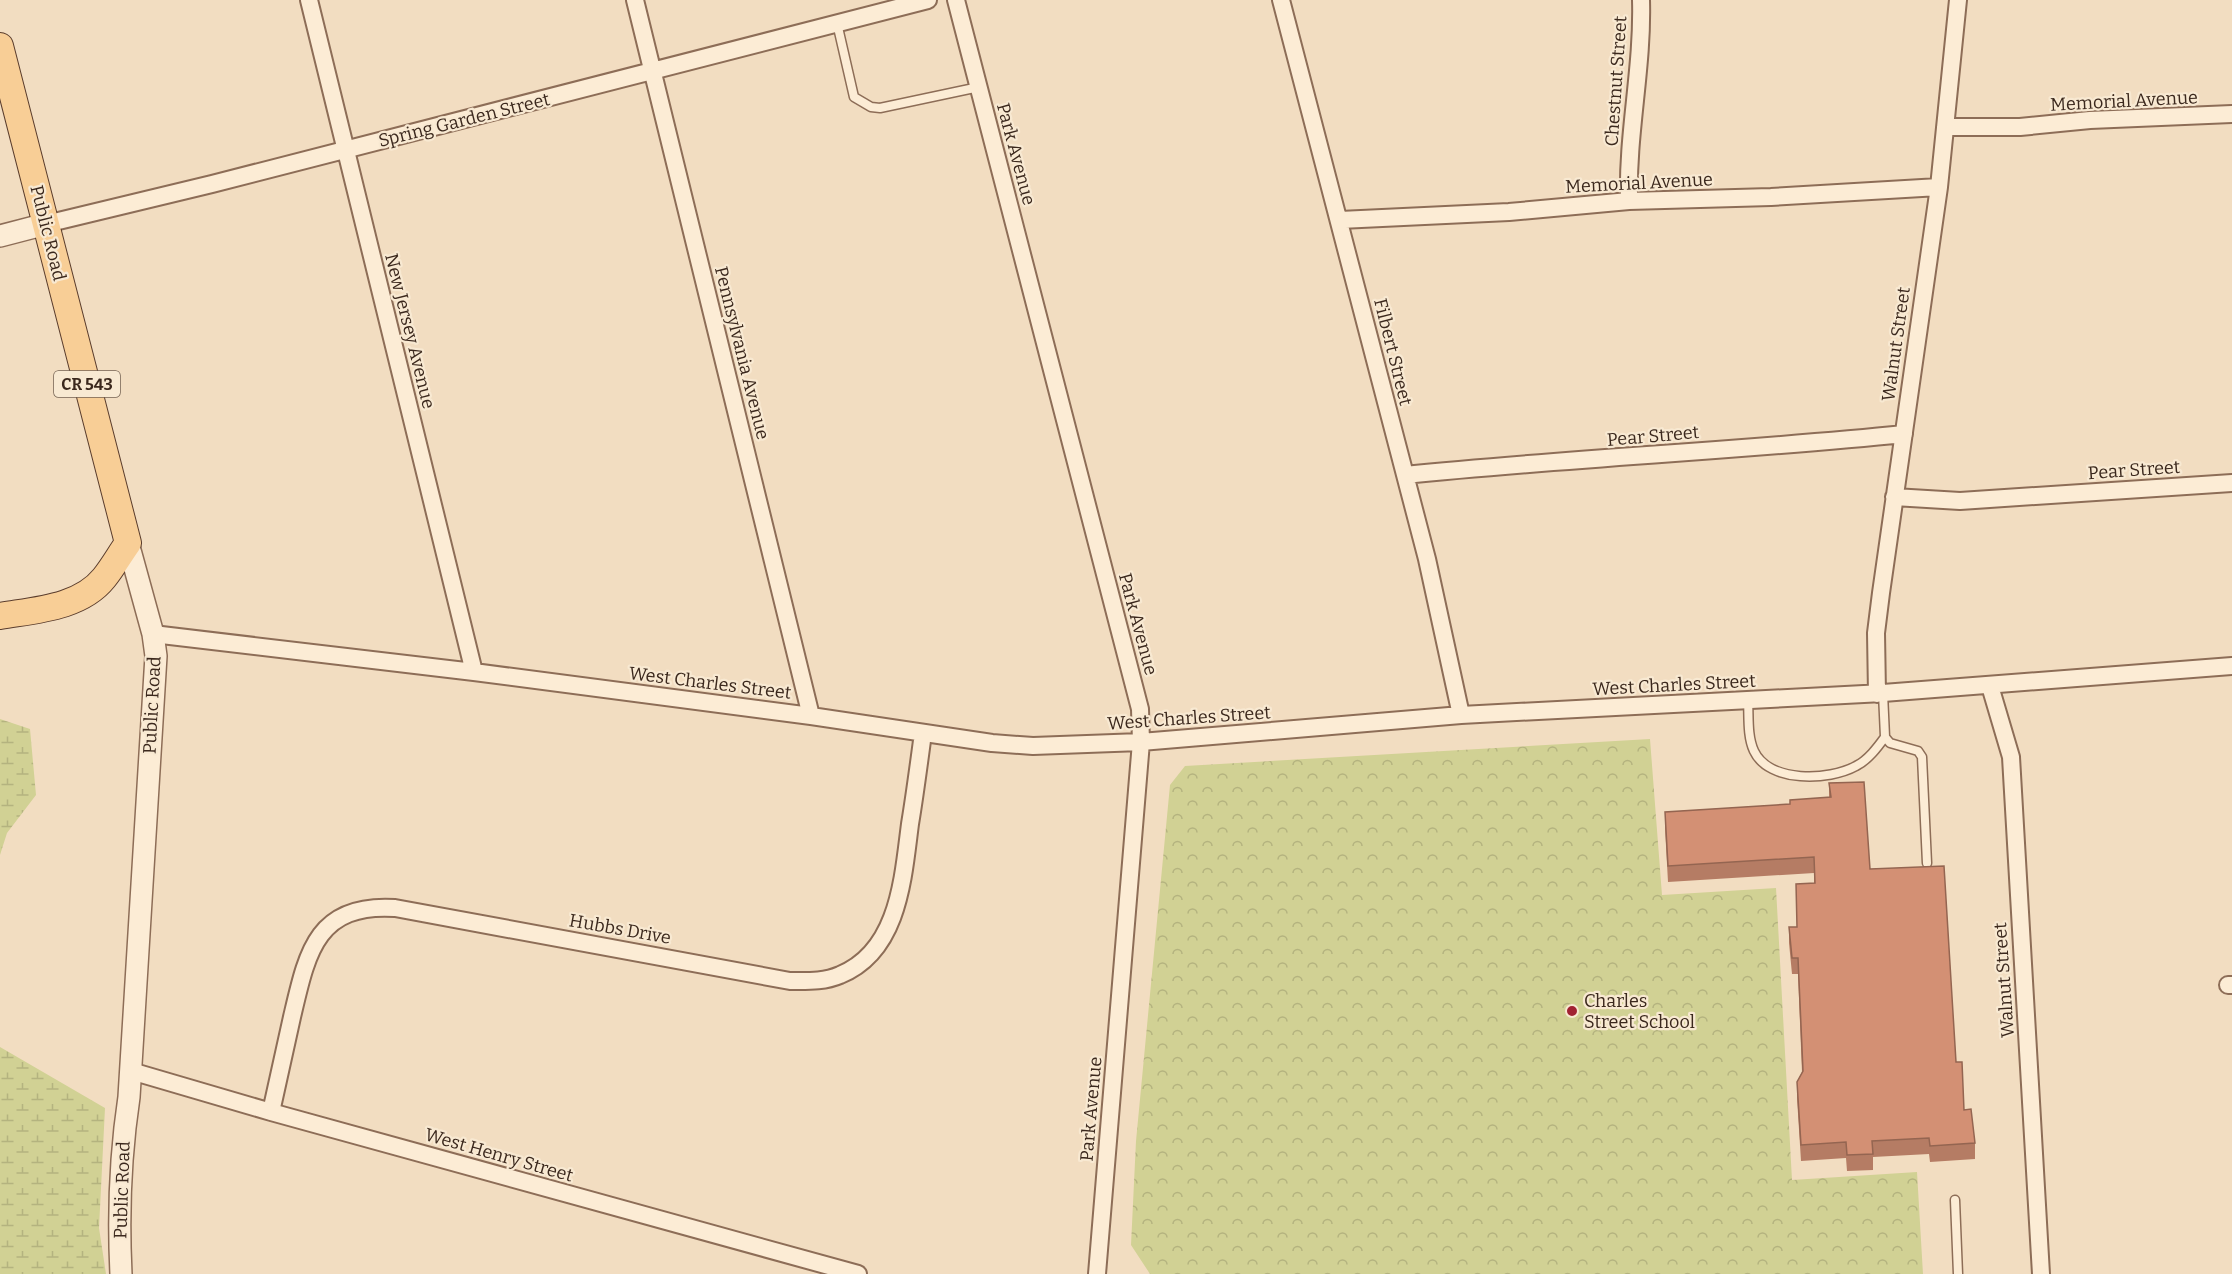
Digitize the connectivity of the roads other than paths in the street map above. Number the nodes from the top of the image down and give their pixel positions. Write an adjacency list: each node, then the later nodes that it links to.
1 (309, 0): 14 (street, New Jersey Avenue)
2 (634, 0): 10 (street, Pennsylvania Avenue)
3 (927, 0): 8 (street, Spring Garden Street)
4 (956, 0): 11 (street, Park Avenue)
5 (1281, 0): 17 (street, Filbert Street)
6 (1641, 0): 16 (street, Chestnut Street)
7 (1958, 0): 13 (street, Walnut Street)
8 (837, 23): 10 (street, Spring Garden Street); 11 (lane)
9 (0, 46): 18 (main road, Public Road / CR 543)
10 (652, 71): 14 (street, Spring Garden Street); 33 (street, Pennsylvania Avenue)
11 (979, 87): 36 (street, Park Avenue)
12 (2232, 114): 13 (street, Memorial Avenue)
13 (1945, 127): 15 (street, Walnut Street)
14 (346, 150): 18 (street, Spring Garden Street); 28 (street, New Jersey Avenue)
15 (1939, 187): 16 (street, Memorial Avenue); 20 (street, Walnut Street)
16 (1629, 201): 17 (street, Memorial Avenue)
17 (1340, 220): 21 (street, Filbert Street)
18 (46, 224): 19 (street, Spring Garden Street); 24 (main road, Public Road / CR 543)
19 (0, 236)
20 (1904, 434): 21 (street, Pear Street); 23 (street, Walnut Street)
21 (1405, 475): 32 (street, Filbert Street)
22 (2232, 483): 23 (street, Pear Street)
23 (1894, 497): 30 (street, Walnut Street)
24 (128, 543): 25 (main road); 26 (street, Public Road)
25 (0, 616)
26 (153, 634): 28 (street, West Charles Street); 38 (street, Public Road)
27 (2232, 666): 29 (street, West Charles Street)
28 (474, 672): 33 (street, West Charles Street)
29 (1990, 686): 30 (street, West Charles Street); 45 (street, Walnut Street)
30 (1880, 694): 31 (street, West Charles Street); 35 (lane)
31 (1748, 700): 32 (street, West Charles Street); 35 (lane)
32 (1461, 715): 36 (street, West Charles Street)
33 (811, 716): 34 (street, West Charles Street)
34 (923, 733): 36 (street, West Charles Street); 39 (street, Hubbs Drive)
35 (1886, 737): 37 (lane)
36 (1141, 742): 43 (street, Park Avenue)
37 (1927, 863)
38 (131, 1071): 39 (street, West Henry Street); 41 (street, Public Road)
39 (271, 1112): 42 (street, West Henry Street)
40 (1954, 1200): 44 (lane)
41 (121, 1274)
42 (858, 1274)
43 (1096, 1274)
44 (1958, 1274)
45 (2041, 1274)

